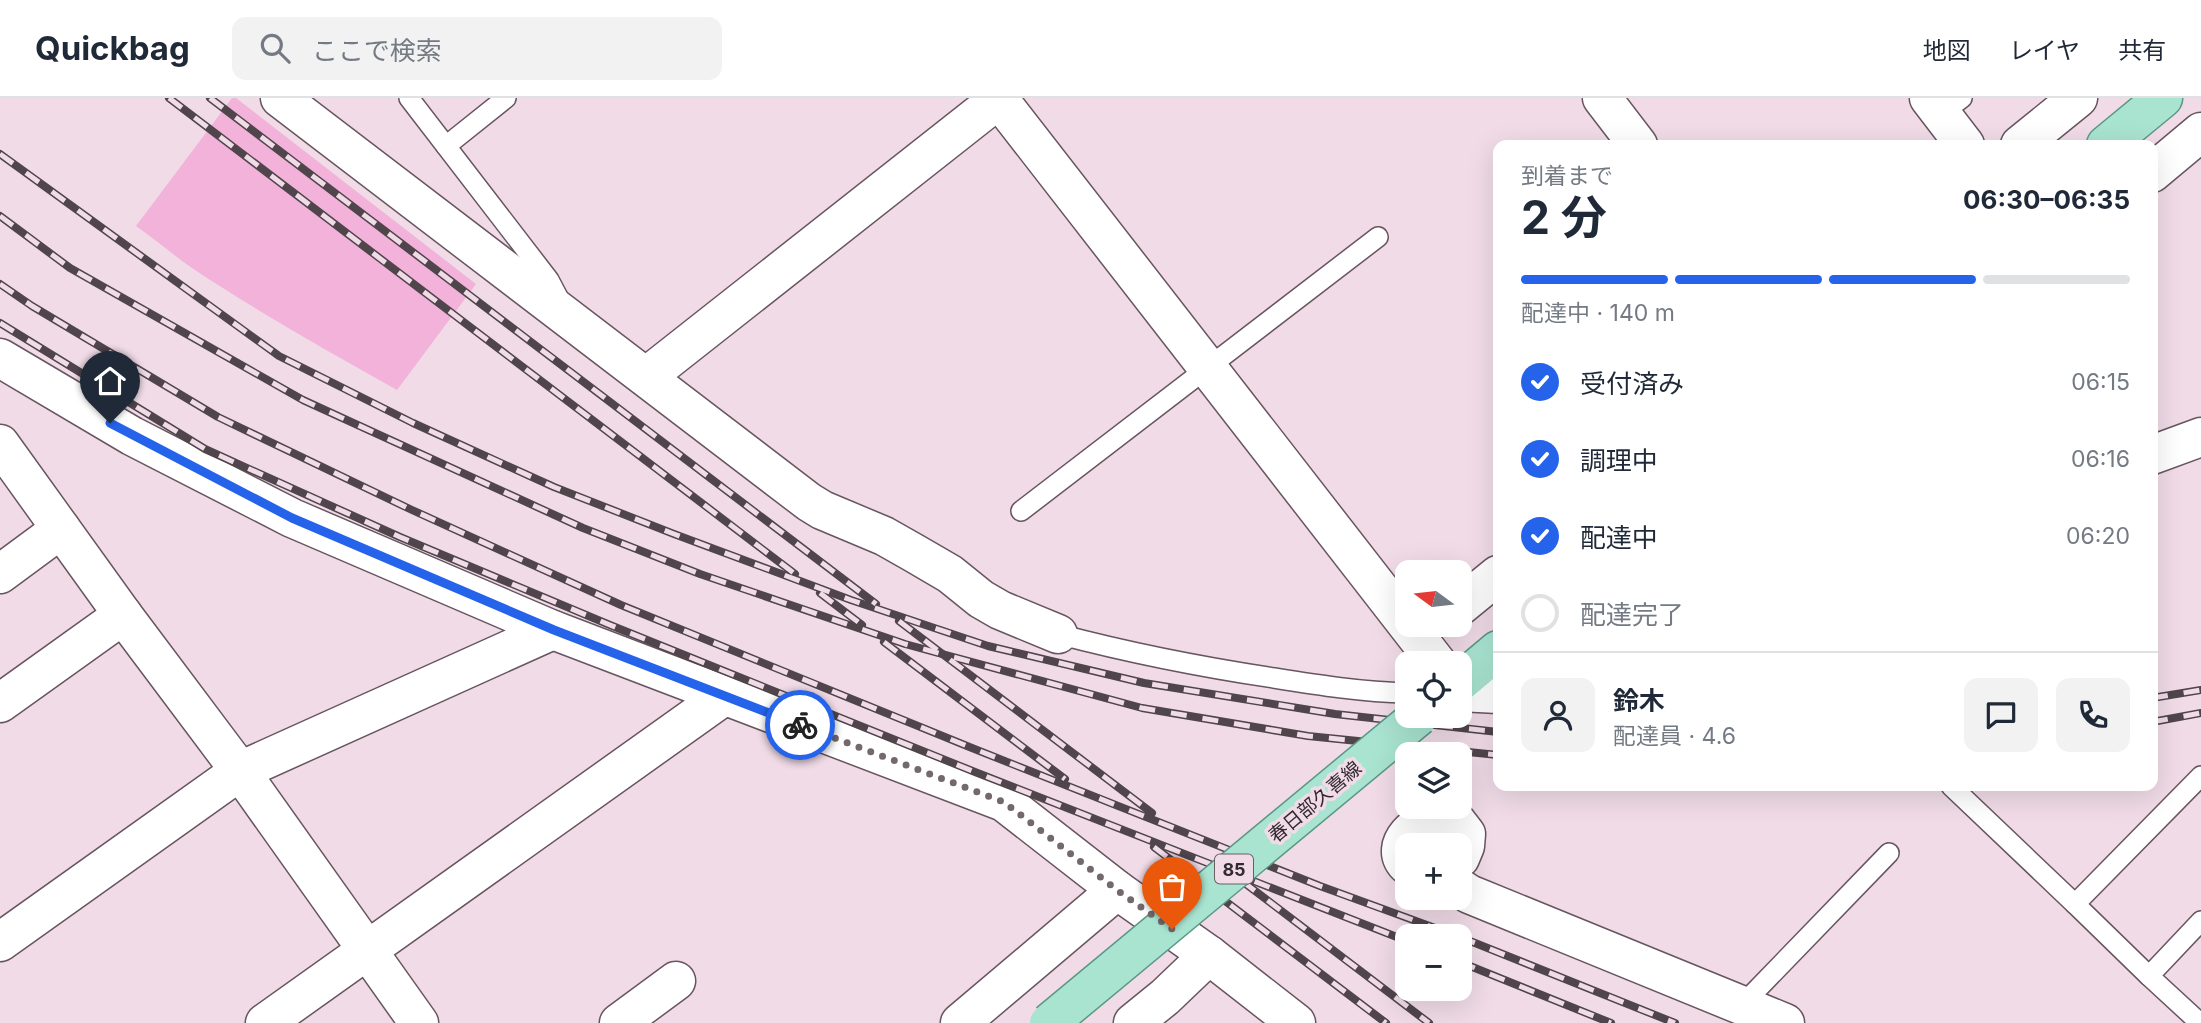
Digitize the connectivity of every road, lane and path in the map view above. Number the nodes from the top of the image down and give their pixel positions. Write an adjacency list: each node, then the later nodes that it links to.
1 (280, 98): 17 (street)
2 (409, 98): 14 (lane)
3 (506, 98): 14 (lane)
4 (999, 98): 19 (street); 20 (street)
5 (1602, 98): 10 (street)
6 (2078, 98): 12 (street)
7 (2163, 98): 13 (main road)
8 (1944, 103): 11 (street)
9 (2201, 132): 15 (street)
10 (1635, 140)
11 (1962, 140)
12 (2026, 140)
13 (2112, 140)
14 (446, 146): 17 (lane)
15 (2158, 168)
16 (1378, 237): 19 (lane)
17 (571, 320): 20 (street)
18 (0, 358): 30 (street)
19 (1207, 369): 24 (lane); 32 (street)
20 (646, 377): 31 (street)
21 (2201, 437): 23 (street)
22 (0, 444): 25 (street)
23 (2158, 453)
24 (1021, 511)
25 (61, 529): 26 (street); 29 (street)
26 (0, 574)
27 (1493, 579): 28 (street)
28 (1472, 596)
29 (123, 615): 37 (street); 39 (street)
30 (554, 630): 36 (street); 39 (street)
31 (1058, 634): 35 (lane)
32 (1431, 643)
33 (1493, 656): 34 (main road)
34 (1472, 684)
35 (1395, 693)
36 (724, 696): 45 (street); 50 (street)
37 (0, 703)
38 (1405, 728): 59 (main road, 春日部久喜線 / 85, bridge)
39 (240, 771): 49 (street); 50 (street)
40 (2201, 776): 47 (lane)
41 (1956, 791): 47 (lane)
42 (1409, 833): 43 (street)
43 (1465, 833)
44 (1889, 853): 54 (lane)
45 (1117, 890): 51 (street); 58 (street)
46 (1472, 895): 54 (street)
47 (2075, 904): 52 (lane)
48 (2201, 921): 52 (lane)
49 (0, 942)
50 (368, 950): 55 (street); 56 (street)
51 (1209, 955): 60 (street); 61 (street)
52 (2149, 976): 63 (lane)
53 (676, 981): 57 (street)
54 (1742, 1005): 62 (street)
55 (265, 1023)
56 (419, 1023)
57 (619, 1023)
58 (960, 1023)
59 (1049, 1023)
60 (1133, 1023)
61 (1296, 1023)
62 (1785, 1023)
63 (2200, 1023)

